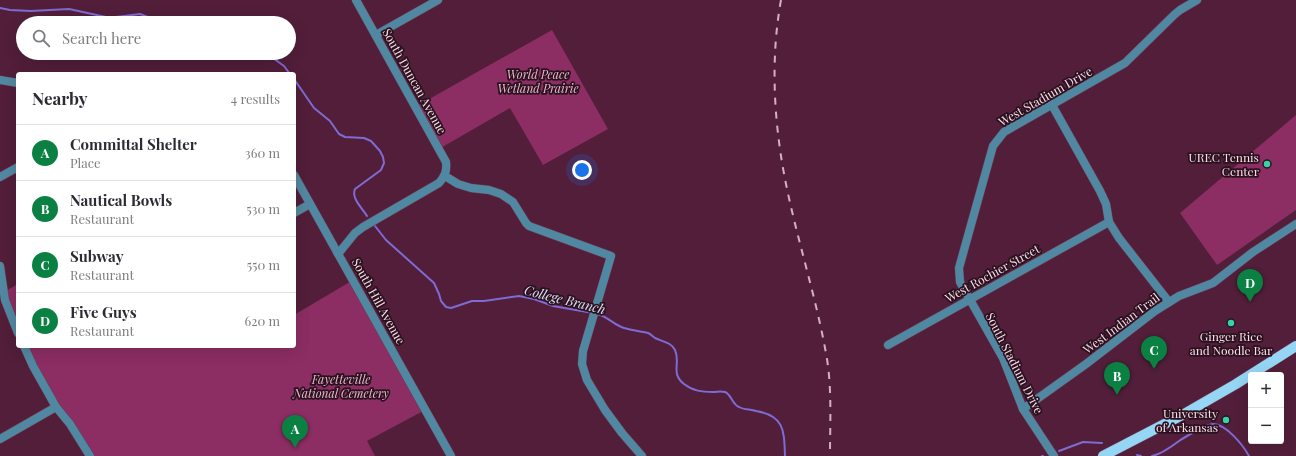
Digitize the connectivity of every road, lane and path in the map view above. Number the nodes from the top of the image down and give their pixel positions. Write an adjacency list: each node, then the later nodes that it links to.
1 (356, 0): 4 (street, South Duncan Avenue)
2 (438, 0): 4 (street)
3 (1197, 0): 7 (street, West Stadium Drive)
4 (376, 35): 9 (street, South Duncan Avenue)
5 (0, 80): 6 (street)
6 (16, 83)
7 (1052, 105): 14 (street); 18 (street, West Stadium Drive)
8 (16, 168): 10 (street)
9 (445, 176): 16 (street, South Hill Avenue); 29 (street)
10 (0, 178)
11 (296, 179): 12 (street)
12 (310, 204): 13 (street); 16 (street)
13 (296, 213)
14 (1109, 222): 18 (street, West Rochier Street); 19 (street)
15 (1296, 224): 19 (street, West Indian Trail)
16 (338, 254): 28 (street, South Hill Avenue)
17 (0, 266): 20 (street)
18 (969, 299): 21 (street, West Rochier Street); 25 (street, South Stadium Drive)
19 (1169, 302): 25 (street, West Indian Trail)
20 (16, 328)
21 (888, 345)
22 (1296, 346): 31 (main road)
23 (25, 348): 24 (street)
24 (56, 407): 26 (street); 27 (street)
25 (1024, 409): 30 (street, South Stadium Drive)
26 (0, 439)
27 (90, 456)
28 (451, 456)
29 (642, 456)
30 (1054, 456)
31 (1103, 456)

